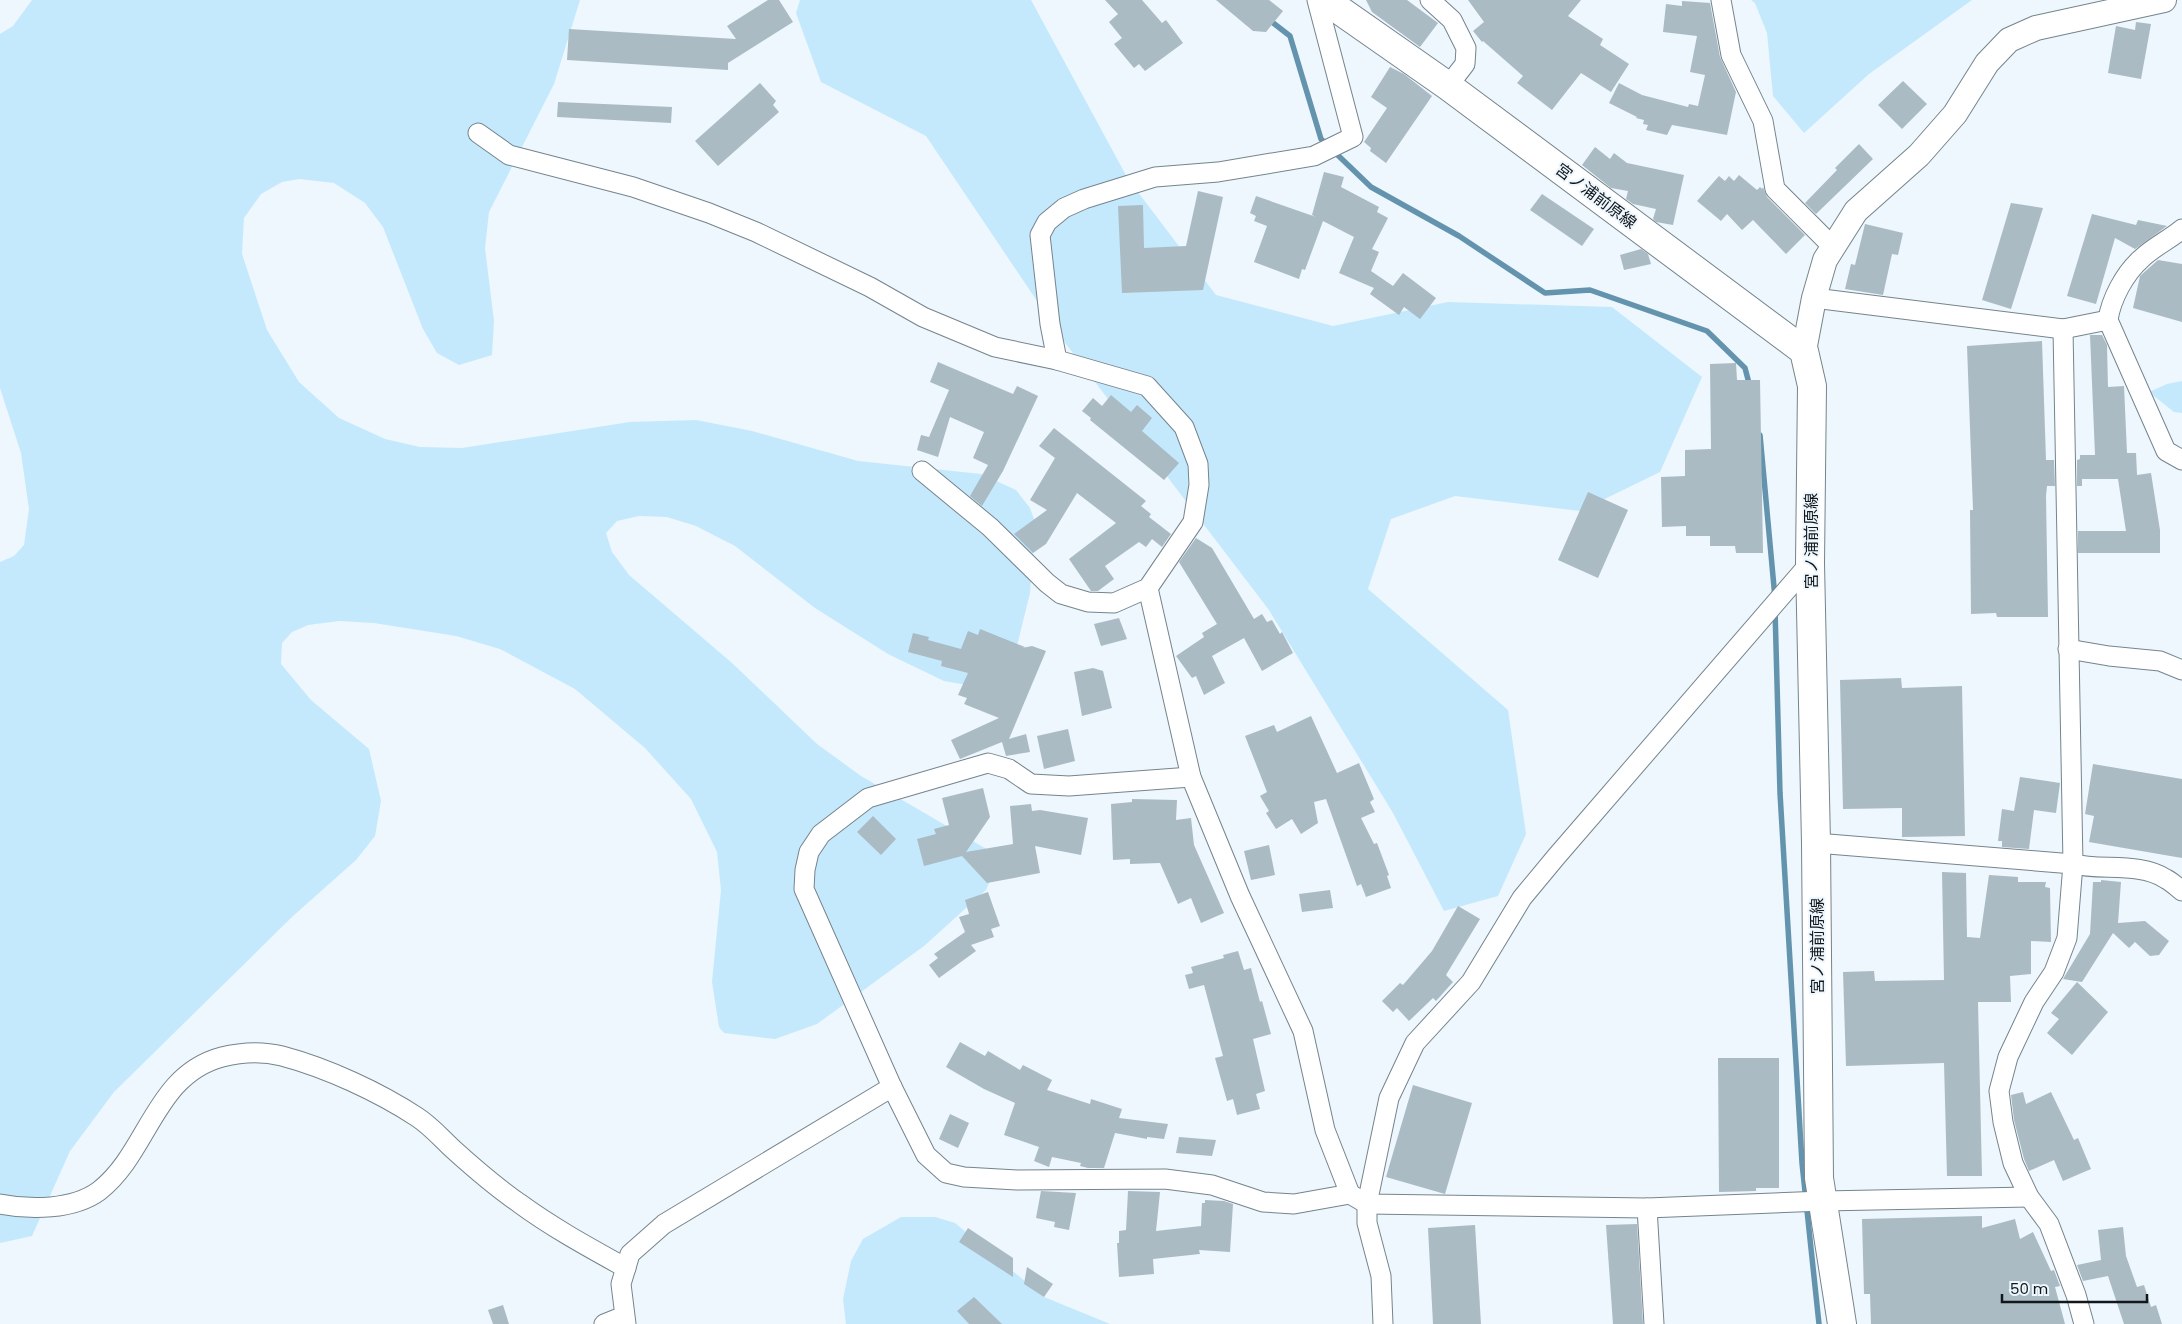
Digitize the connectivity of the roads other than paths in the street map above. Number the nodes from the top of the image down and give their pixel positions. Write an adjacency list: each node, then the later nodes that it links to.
1 (1317, 0): 14 (street)
2 (1325, 0): 6 (main road, 宮ノ浦前原線)
3 (1430, 0): 6 (street)
4 (1720, 0): 9 (street)
5 (2164, 0): 9 (street)
6 (1448, 86): 13 (main road, 宮ノ浦前原線)
7 (478, 134): 14 (street)
8 (2182, 229): 11 (street)
9 (1833, 247): 10 (street)
10 (1814, 298): 12 (street); 13 (street)
11 (2108, 320): 12 (street); 15 (street)
12 (2063, 329): 19 (street)
13 (1804, 351): 17 (main road, 宮ノ浦前原線)
14 (1057, 360): 18 (street)
15 (2182, 460)
16 (922, 471): 18 (street)
17 (1810, 563): 22 (main road, 宮ノ浦前原線); 30 (street)
18 (1148, 588): 21 (street)
19 (2068, 649): 20 (street); 23 (street)
20 (2182, 670)
21 (1191, 777): 25 (street); 26 (street)
22 (1816, 844): 23 (street); 28 (main road, 宮ノ浦前原線)
23 (2073, 864): 24 (street); 27 (street)
24 (2182, 891)
25 (892, 1087): 26 (street); 32 (street)
26 (1350, 1194): 30 (street)
27 (2029, 1197): 28 (street); 38 (street)
28 (1823, 1201): 31 (street); 37 (main road, 宮ノ浦前原線)
29 (0, 1204): 32 (street)
30 (1367, 1204): 31 (street); 35 (street)
31 (1646, 1208): 36 (street)
32 (626, 1268): 33 (street)
33 (625, 1320): 34 (street)
34 (604, 1324)
35 (1383, 1324)
36 (1654, 1324)
37 (1842, 1324)
38 (2084, 1324)

